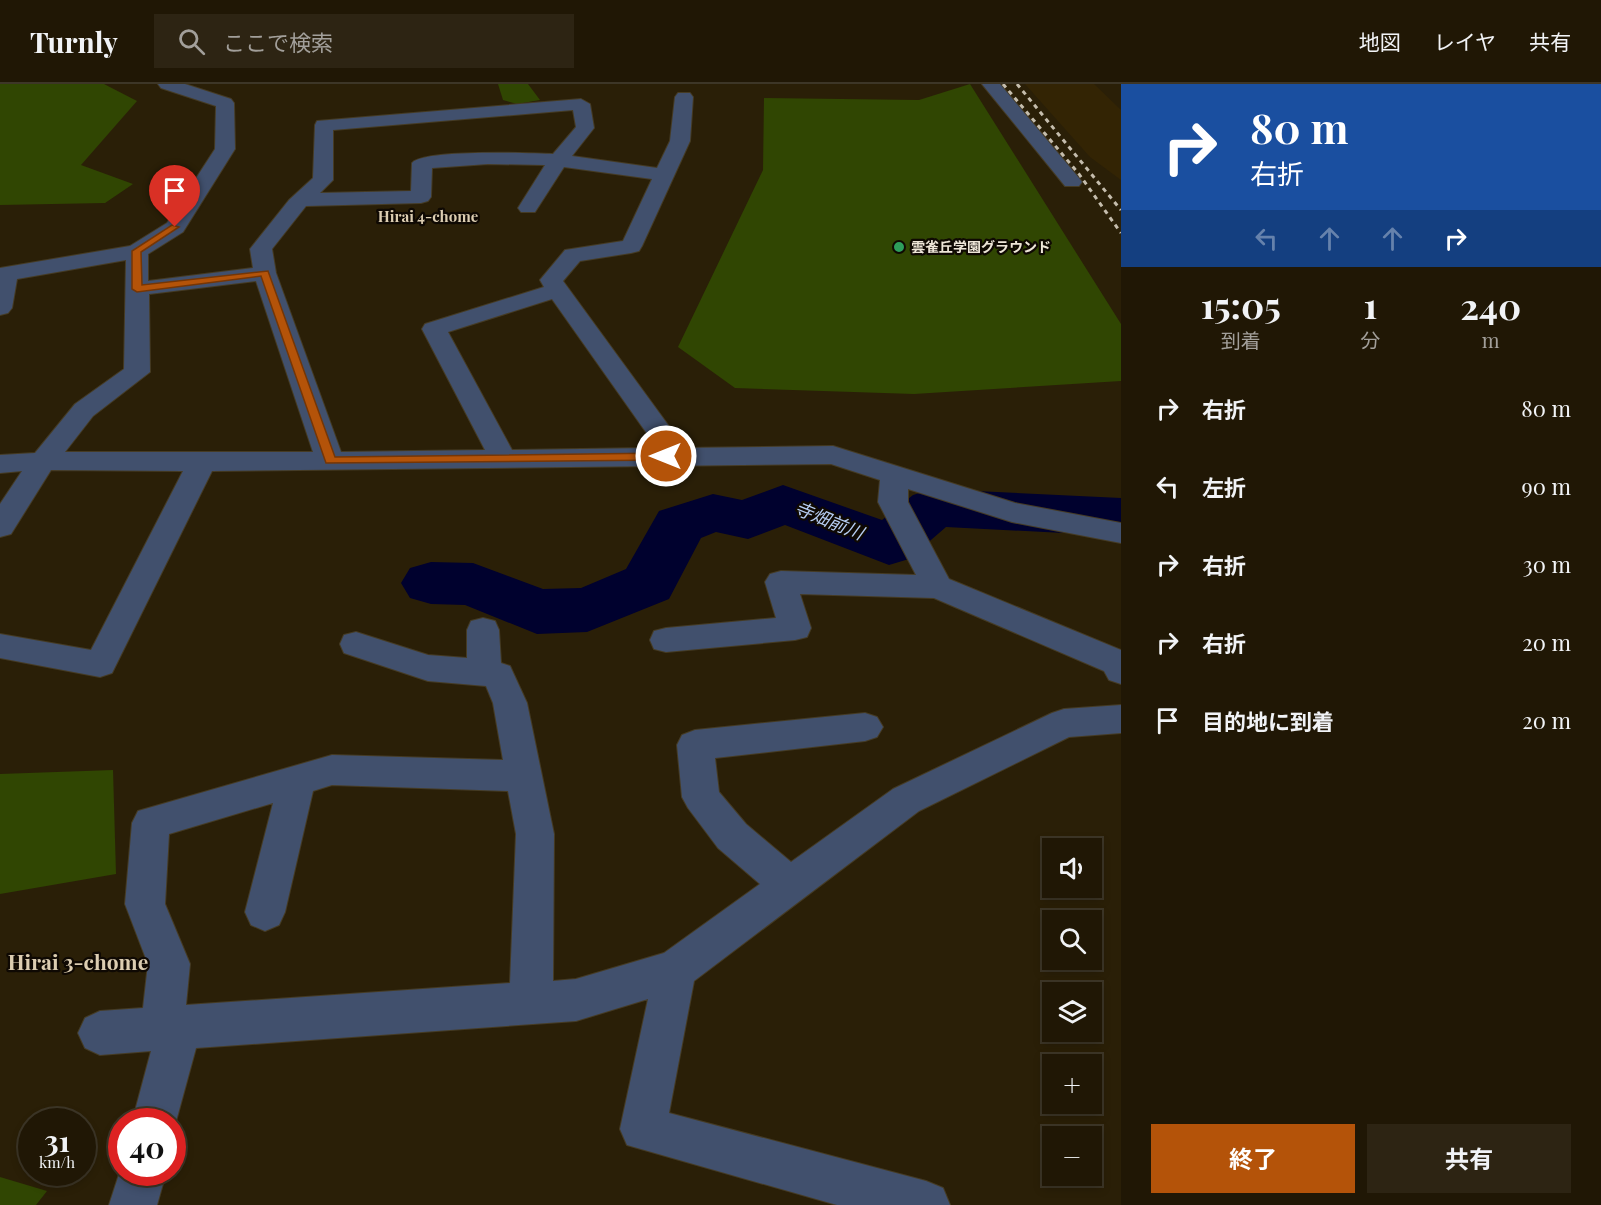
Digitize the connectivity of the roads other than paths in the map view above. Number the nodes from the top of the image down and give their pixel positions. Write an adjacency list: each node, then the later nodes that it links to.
1 (167, 84): 9 (street)
2 (992, 84): 6 (street)
3 (684, 97): 5 (street)
4 (558, 160): 5 (street); 7 (street); 7 (street); 8 (street)
5 (664, 175): 13 (street)
6 (1072, 182)
7 (301, 200): 10 (street)
8 (528, 208)
9 (137, 251): 11 (street); 12 (street)
10 (265, 273): 12 (street); 17 (street)
11 (3, 275): 14 (street)
12 (137, 289): 18 (street)
13 (557, 290): 15 (street); 16 (street)
14 (0, 308)
15 (666, 456): 16 (street); 21 (street)
16 (503, 458): 17 (street)
17 (330, 460): 19 (street)
18 (43, 461): 19 (street); 20 (street); 22 (street)
19 (202, 462): 28 (street)
20 (0, 464)
21 (895, 476): 23 (street); 24 (street)
22 (0, 527)
23 (1121, 533)
24 (938, 587): 26 (street); 29 (street)
25 (483, 630): 30 (street)
26 (666, 640)
27 (356, 645): 30 (street)
28 (0, 646)
29 (1121, 671)
30 (484, 673): 33 (street)
31 (1121, 720): 35 (street)
32 (865, 727): 35 (street)
33 (525, 776): 34 (street); 38 (street)
34 (297, 780): 36 (street); 39 (street)
35 (790, 885): 37 (street)
36 (265, 912)
37 (675, 970): 38 (street); 44 (street)
38 (531, 1003): 39 (street)
39 (171, 1028): 40 (street); 41 (street)
40 (100, 1034)
41 (157, 1108)
42 (138, 1186): 43 (street)
43 (133, 1205)
44 (926, 1205)

